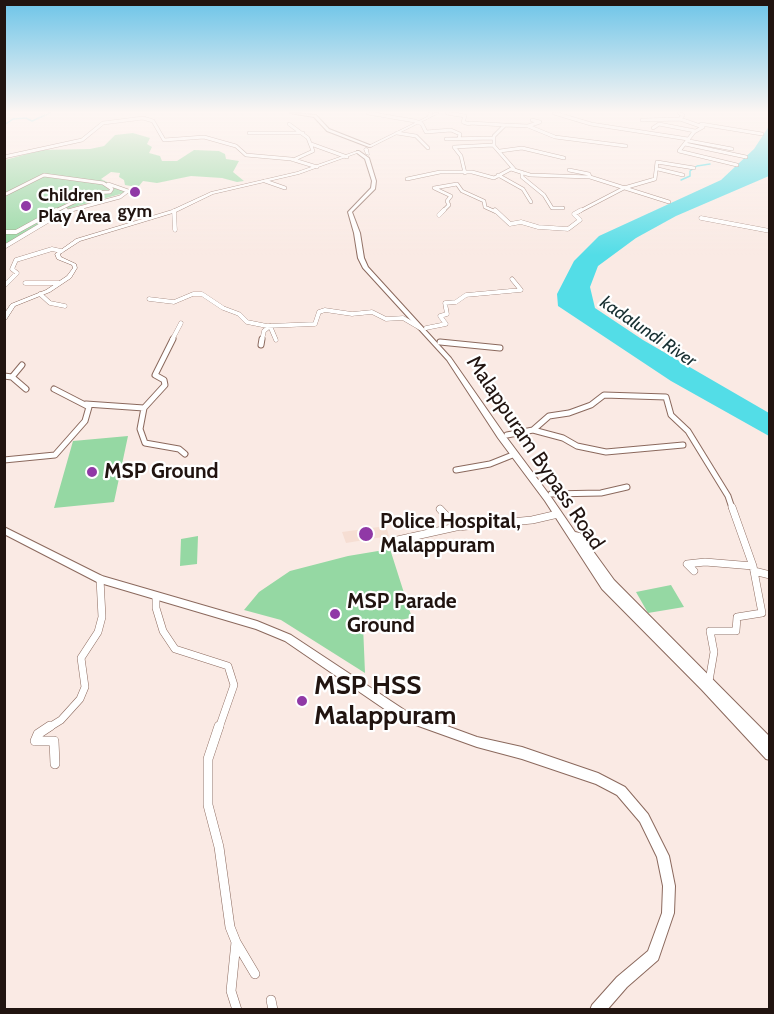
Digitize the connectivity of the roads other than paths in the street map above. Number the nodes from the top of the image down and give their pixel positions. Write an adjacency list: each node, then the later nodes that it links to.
1 (294, 160): 8 (street)
2 (337, 160): 8 (main road)
3 (366, 160): 45 (highway, Malappuram Bypass Road)
4 (461, 160): 14 (street)
5 (505, 160): 10 (street)
6 (716, 160): 7 (street)
7 (737, 165)
8 (317, 167): 19 (main road)
9 (694, 168): 11 (street)
10 (515, 169): 13 (street); 15 (street)
11 (658, 169): 16 (street); 21 (street)
12 (569, 170): 17 (street)
13 (522, 172): 17 (street); 26 (street)
14 (465, 173): 15 (street); 18 (street)
15 (498, 175): 24 (street)
16 (683, 175)
17 (590, 177): 21 (street)
18 (407, 179)
19 (265, 181): 22 (street); 27 (main road)
20 (108, 184): 33 (street)
21 (627, 187): 25 (street); 28 (street)
22 (285, 188)
23 (4, 195): 32 (street)
24 (531, 202)
25 (669, 202)
26 (563, 208)
27 (174, 212): 30 (street); 34 (main road)
28 (439, 215)
29 (701, 218): 31 (street)
30 (175, 230)
31 (770, 231)
32 (4, 232)
33 (4, 247)
34 (61, 251): 37 (main road); 38 (street)
35 (513, 279): 45 (street)
36 (25, 283): 37 (street)
37 (59, 283): 39 (main road)
38 (4, 286)
39 (40, 294): 41 (street); 42 (main road)
40 (149, 299): 44 (street)
41 (65, 306)
42 (4, 319)
43 (181, 323): 56 (street)
44 (270, 326): 45 (street); 46 (street); 48 (street)
45 (423, 328): 47 (highway, Malappuram Bypass Road); 61 (highway, Malappuram Bypass Road)
46 (276, 340)
47 (440, 342): 49 (street); 58 (highway, Malappuram Bypass Road)
48 (261, 345)
49 (500, 348)
50 (22, 365): 52 (street)
51 (4, 376): 52 (street)
52 (12, 377): 53 (street)
53 (26, 389)
54 (54, 389): 55 (street)
55 (86, 404): 56 (street); 62 (street)
56 (144, 408): 60 (street)
57 (533, 430): 58 (street); 59 (street); 71 (street)
58 (507, 435): 65 (highway, Malappuram Bypass Road)
59 (683, 445)
60 (185, 454)
61 (515, 454): 63 (street); 67 (highway, Malappuram Bypass Road)
62 (4, 460)
63 (456, 470)
64 (627, 487): 65 (street)
65 (551, 494): 76 (highway, Malappuram Bypass Road)
66 (440, 509): 68 (street)
67 (558, 514): 68 (street); 78 (highway, Malappuram Bypass Road)
68 (457, 527): 70 (street)
69 (5, 531): 74 (highway)
70 (393, 541)
71 (753, 568): 72 (street); 73 (street); 76 (street)
72 (694, 571)
73 (770, 574)
74 (100, 579): 75 (highway); 79 (street)
75 (156, 596): 80 (street); 83 (highway)
76 (710, 681): 77 (highway, Malappuram Bypass Road)
77 (770, 745)
78 (770, 755)
79 (55, 764)
80 (236, 942): 81 (street); 82 (street)
81 (255, 974)
82 (237, 1010)
83 (597, 1010)

